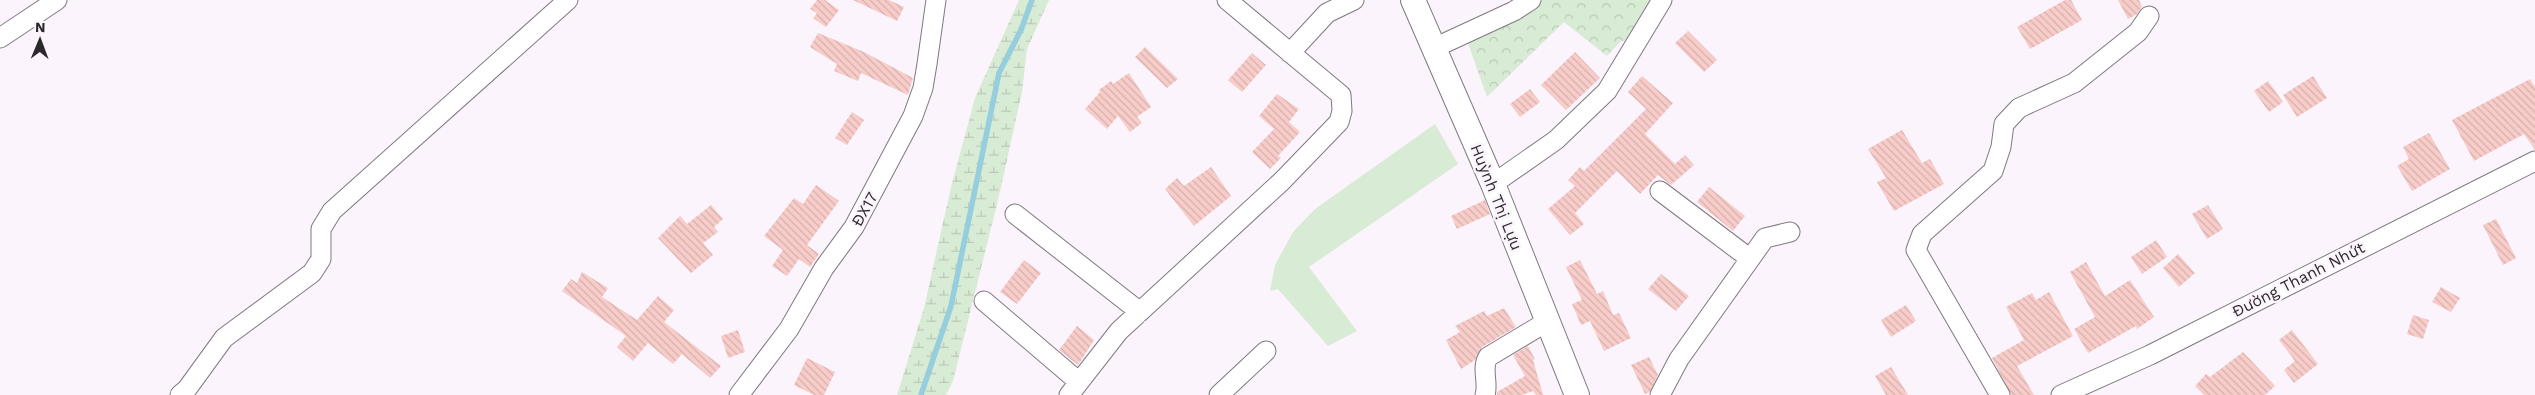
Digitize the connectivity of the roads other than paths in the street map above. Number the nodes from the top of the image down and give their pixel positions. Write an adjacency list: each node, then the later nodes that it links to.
1 (58, 0): 10 (street)
2 (568, 0): 24 (street)
3 (936, 0): 25 (street, ĐX17)
4 (1227, 0): 12 (street)
5 (1354, 0): 12 (street)
6 (1411, 0): 11 (street, Huỳnh Thị Lựu)
7 (1531, 0): 11 (street)
8 (1662, 0): 14 (street)
9 (2149, 16): 30 (street)
10 (0, 38)
11 (1434, 48): 14 (street, Huỳnh Thị Lựu)
12 (1290, 52): 20 (street)
13 (2535, 161): 31 (street, Đường Thanh Nhứt)
14 (1493, 184): 21 (street, Huỳnh Thị Lựu)
15 (1660, 191): 18 (street)
16 (1015, 214): 20 (street)
17 (1790, 232): 18 (street)
18 (1749, 258): 29 (street)
19 (984, 301): 23 (street)
20 (1140, 312): 23 (street)
21 (1548, 321): 27 (street); 28 (street, Huỳnh Thị Lựu)
22 (1266, 352): 26 (street)
23 (1074, 388)
24 (180, 395)
25 (739, 395)
26 (1219, 395)
27 (1485, 395)
28 (1577, 395)
29 (1660, 395)
30 (2000, 395)
31 (2060, 395)

